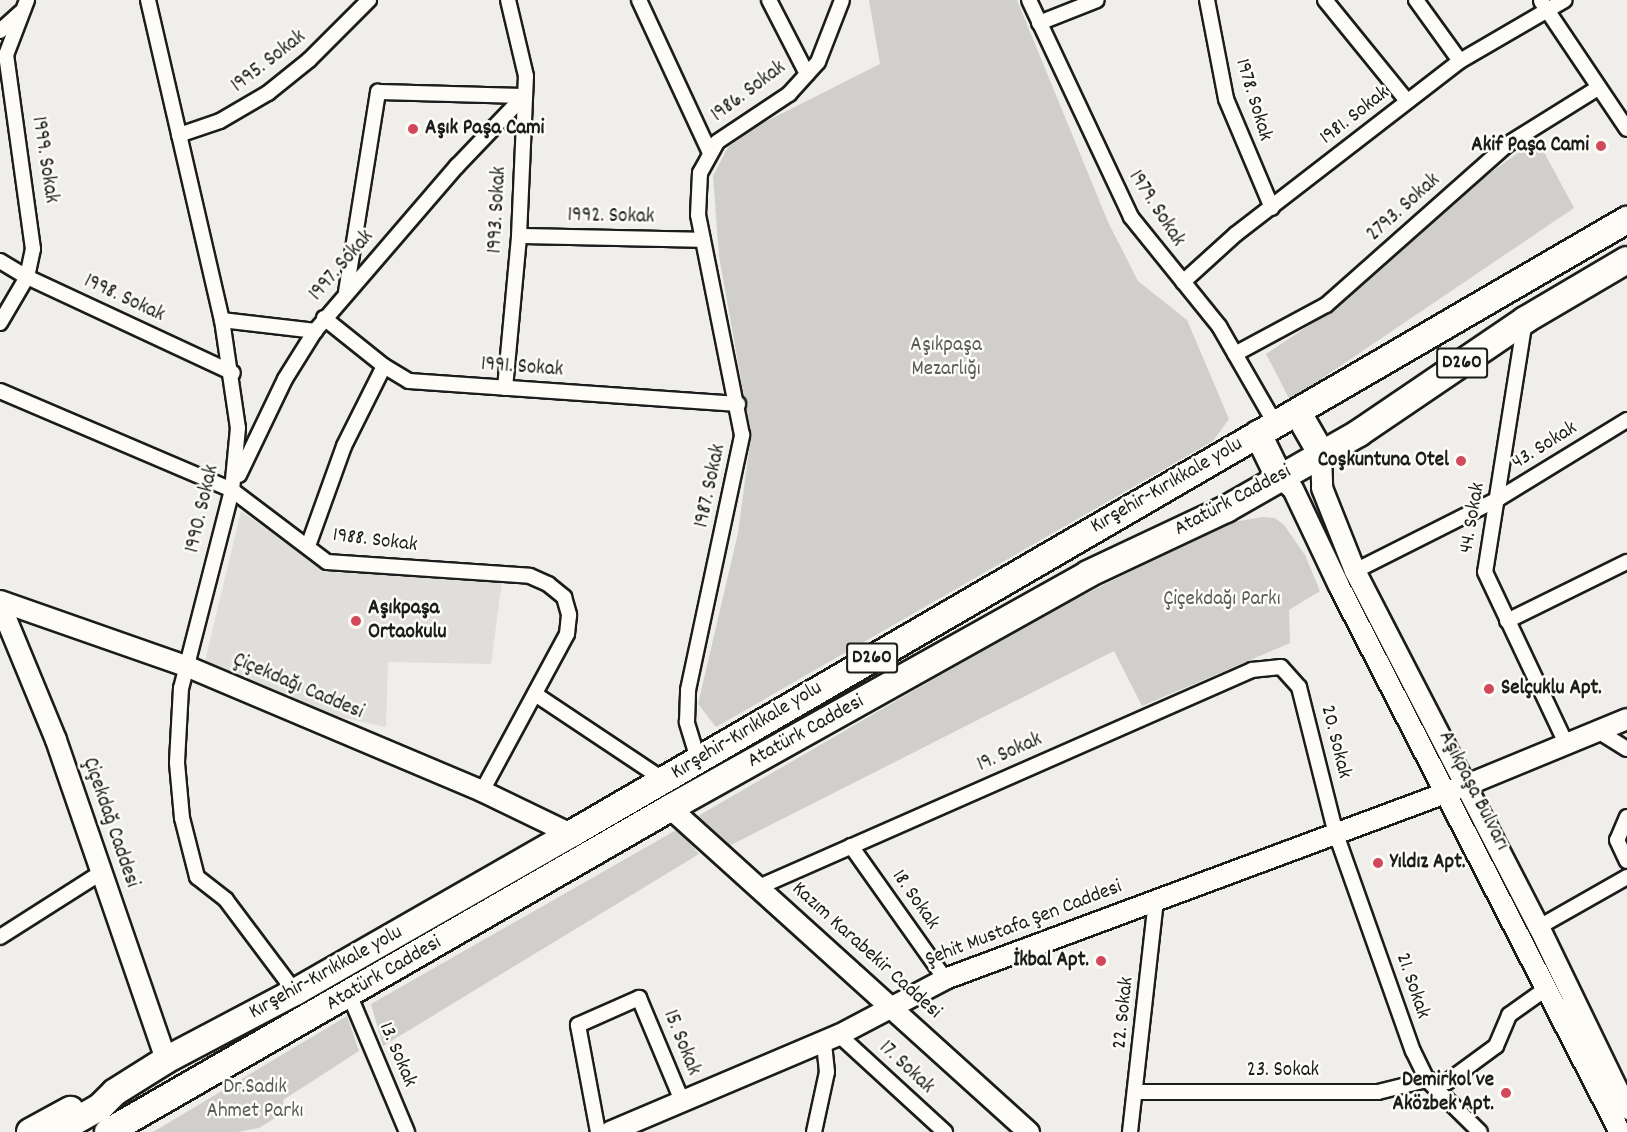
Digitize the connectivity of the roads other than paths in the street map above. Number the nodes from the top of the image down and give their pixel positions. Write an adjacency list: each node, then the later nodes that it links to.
1 (148, 0): 23 (street, 1990. Sokak)
2 (369, 0): 23 (street, 1995. Sokak)
3 (508, 0): 20 (street, 1993. Sokak)
4 (639, 0): 24 (street)
5 (768, 0): 18 (street)
6 (842, 0): 18 (street, 1986. Sokak)
7 (1029, 0): 15 (street, 1979. Sokak)
8 (1097, 0): 15 (street)
9 (1207, 0): 25 (street, 1978. Sokak)
10 (1325, 0): 21 (street)
11 (1416, 0): 17 (street)
12 (1565, 0): 14 (street, 1981. Sokak)
13 (30, 2): 16 (street); 31 (street, 1999. Sokak)
14 (1543, 4): 17 (street, 1981. Sokak); 19 (street)
15 (1039, 23): 32 (street, 1979. Sokak)
16 (0, 31)
17 (1460, 61): 21 (street, 1981. Sokak)
18 (807, 74): 24 (street, 1986. Sokak)
19 (1598, 88): 22 (street); 39 (street, 2793. Sokak)
20 (524, 96): 27 (street, 1993. Sokak); 33 (street, 1997. Sokak); 33 (street)
21 (1407, 101): 25 (street, 1981. Sokak)
22 (1627, 129)
23 (179, 135): 35 (street, 1990. Sokak)
24 (709, 151): 28 (street, 1987. Sokak)
25 (1272, 208): 32 (street, 1981. Sokak)
26 (1627, 220): 46 (highway, Kırşehir-Kırıkkale yolu / D260)
27 (519, 236): 28 (street, 1992. Sokak); 42 (street, 1993. Sokak)
28 (703, 240): 44 (street, 1987. Sokak)
29 (1627, 260): 36 (highway, Atatürk Caddesi / D260)
30 (0, 261): 31 (street, 1998. Sokak)
31 (27, 277): 37 (street, 1999. Sokak); 41 (street, 1998. Sokak)
32 (1183, 282): 39 (street, 1979. Sokak)
33 (346, 292): 34 (street, 1997. Sokak)
34 (324, 318): 38 (street, 1997. Sokak); 40 (street, 1991. Sokak)
35 (222, 320): 38 (street); 41 (street, 1990. Sokak)
36 (1525, 320): 47 (highway, Atatürk Caddesi / D260); 50 (street, 44. Sokak)
37 (0, 323)
38 (315, 331): 49 (street, 1997. Sokak)
39 (1235, 354): 46 (street, 1979. Sokak)
40 (384, 366): 42 (street, 1991. Sokak); 51 (street)
41 (233, 373): 49 (street, 1990. Sokak)
42 (505, 388): 44 (street, 1991. Sokak)
43 (0, 391): 49 (street, 1988. Sokak)
44 (738, 404): 64 (street, 1987. Sokak)
45 (1627, 420): 50 (street, 43. Sokak)
46 (1277, 424): 47 (highway); 48 (highway); 64 (highway, Kırşehir-Kırıkkale yolu / D260)
47 (1321, 453): 48 (highway, Atatürk Caddesi / D260); 53 (street, Aşıkpaşa Bulvarı)
48 (1279, 477): 68 (street, Aşıkpaşa Bulvarı); 69 (highway, Atatürk Caddesi / D260)
49 (232, 490): 51 (street, 1988. Sokak); 57 (street, 1990. Sokak)
50 (1498, 499): 53 (street, 43. Sokak); 55 (street, 44. Sokak)
51 (308, 546): 59 (street, 1988. Sokak)
52 (1627, 562): 55 (street)
53 (1355, 571): 66 (street, Aşıkpaşa Bulvarı)
54 (0, 603): 56 (street, Çiçekdağ Caddesi); 57 (street, Çiçekdağı Caddesi)
55 (1507, 621): 62 (street, 44. Sokak)
56 (5, 631): 75 (street, Çiçekdağ Caddesi)
57 (186, 666): 67 (street, Çiçekdağı Caddesi); 83 (street, 1990. Sokak)
58 (1281, 667): 72 (street, 20. Sokak); 73 (street, 19. Sokak)
59 (535, 694): 65 (street); 67 (street, 1988. Sokak)
60 (1627, 719): 61 (street, Şehit Mustafa Şen Caddesi)
61 (1598, 730): 62 (street, Şehit Mustafa Şen Caddesi); 63 (street)
62 (1566, 743): 66 (street, Şehit Mustafa Şen Caddesi)
63 (1627, 749)
64 (698, 759): 65 (highway, Kırşehir-Kırıkkale yolu / D260)
65 (664, 780): 71 (highway, Kırşehir-Kırıkkale yolu / D260)
66 (1467, 785): 68 (street, Şehit Mustafa Şen Caddesi); 79 (street, Aşıkpaşa Bulvarı)
67 (482, 791): 71 (street, Çiçekdağı Caddesi)
68 (1447, 791): 72 (street, Şehit Mustafa Şen Caddesi); 82 (street, Aşıkpaşa Bulvarı)
69 (669, 808): 77 (street, Kazım Karabekir Caddesi); 84 (highway, Atatürk Caddesi / D260)
70 (1627, 817): 74 (street)
71 (571, 834): 83 (highway, Kırşehir-Kırıkkale yolu / D260)
72 (1336, 834): 78 (street, Şehit Mustafa Şen Caddesi); 88 (street, 21. Sokak)
73 (851, 846): 77 (street, 19. Sokak); 81 (street, 18. Sokak)
74 (1627, 861)
75 (102, 872): 80 (street); 87 (street, Çiçekdağ Caddesi)
76 (1627, 877): 79 (street)
77 (759, 887): 85 (street, Kazım Karabekir Caddesi)
78 (1156, 898): 81 (street, Şehit Mustafa Şen Caddesi); 90 (street, 22. Sokak)
79 (1539, 927): 92 (street, Aşıkpaşa Bulvarı)
80 (0, 938)
81 (945, 979): 85 (street, Şehit Mustafa Şen Caddesi)
82 (1547, 988): 88 (street, 23. Sokak); 92 (street, Aşıkpaşa Bulvarı)
83 (295, 992): 87 (highway, Kırşehir-Kırıkkale yolu / D260)
84 (349, 994): 93 (highway, Atatürk Caddesi / D260); 96 (street, 13. Sokak)
85 (891, 1005): 86 (street, Şehit Mustafa Şen Caddesi); 101 (street, Kazım Karabekir Caddesi)
86 (832, 1038): 91 (street, Şehit Mustafa Şen Caddesi); 99 (street); 100 (street, 17. Sokak)
87 (166, 1060): 89 (highway, Kırşehir-Kırıkkale yolu / D260)
88 (1427, 1080): 90 (street, 23. Sokak); 103 (street, 21. Sokak)
89 (115, 1092): 94 (highway); 95 (highway, D260)
90 (1137, 1092): 102 (street, 22. Sokak)
91 (682, 1101): 97 (street, 15. Sokak); 98 (street, Şehit Mustafa Şen Caddesi)
92 (1621, 1117)
93 (116, 1129)
94 (30, 1132)
95 (56, 1132)
96 (407, 1132)
97 (598, 1132)
98 (610, 1132)
99 (814, 1132)
100 (945, 1132)
101 (1029, 1132)
102 (1130, 1132)
103 (1480, 1132)

